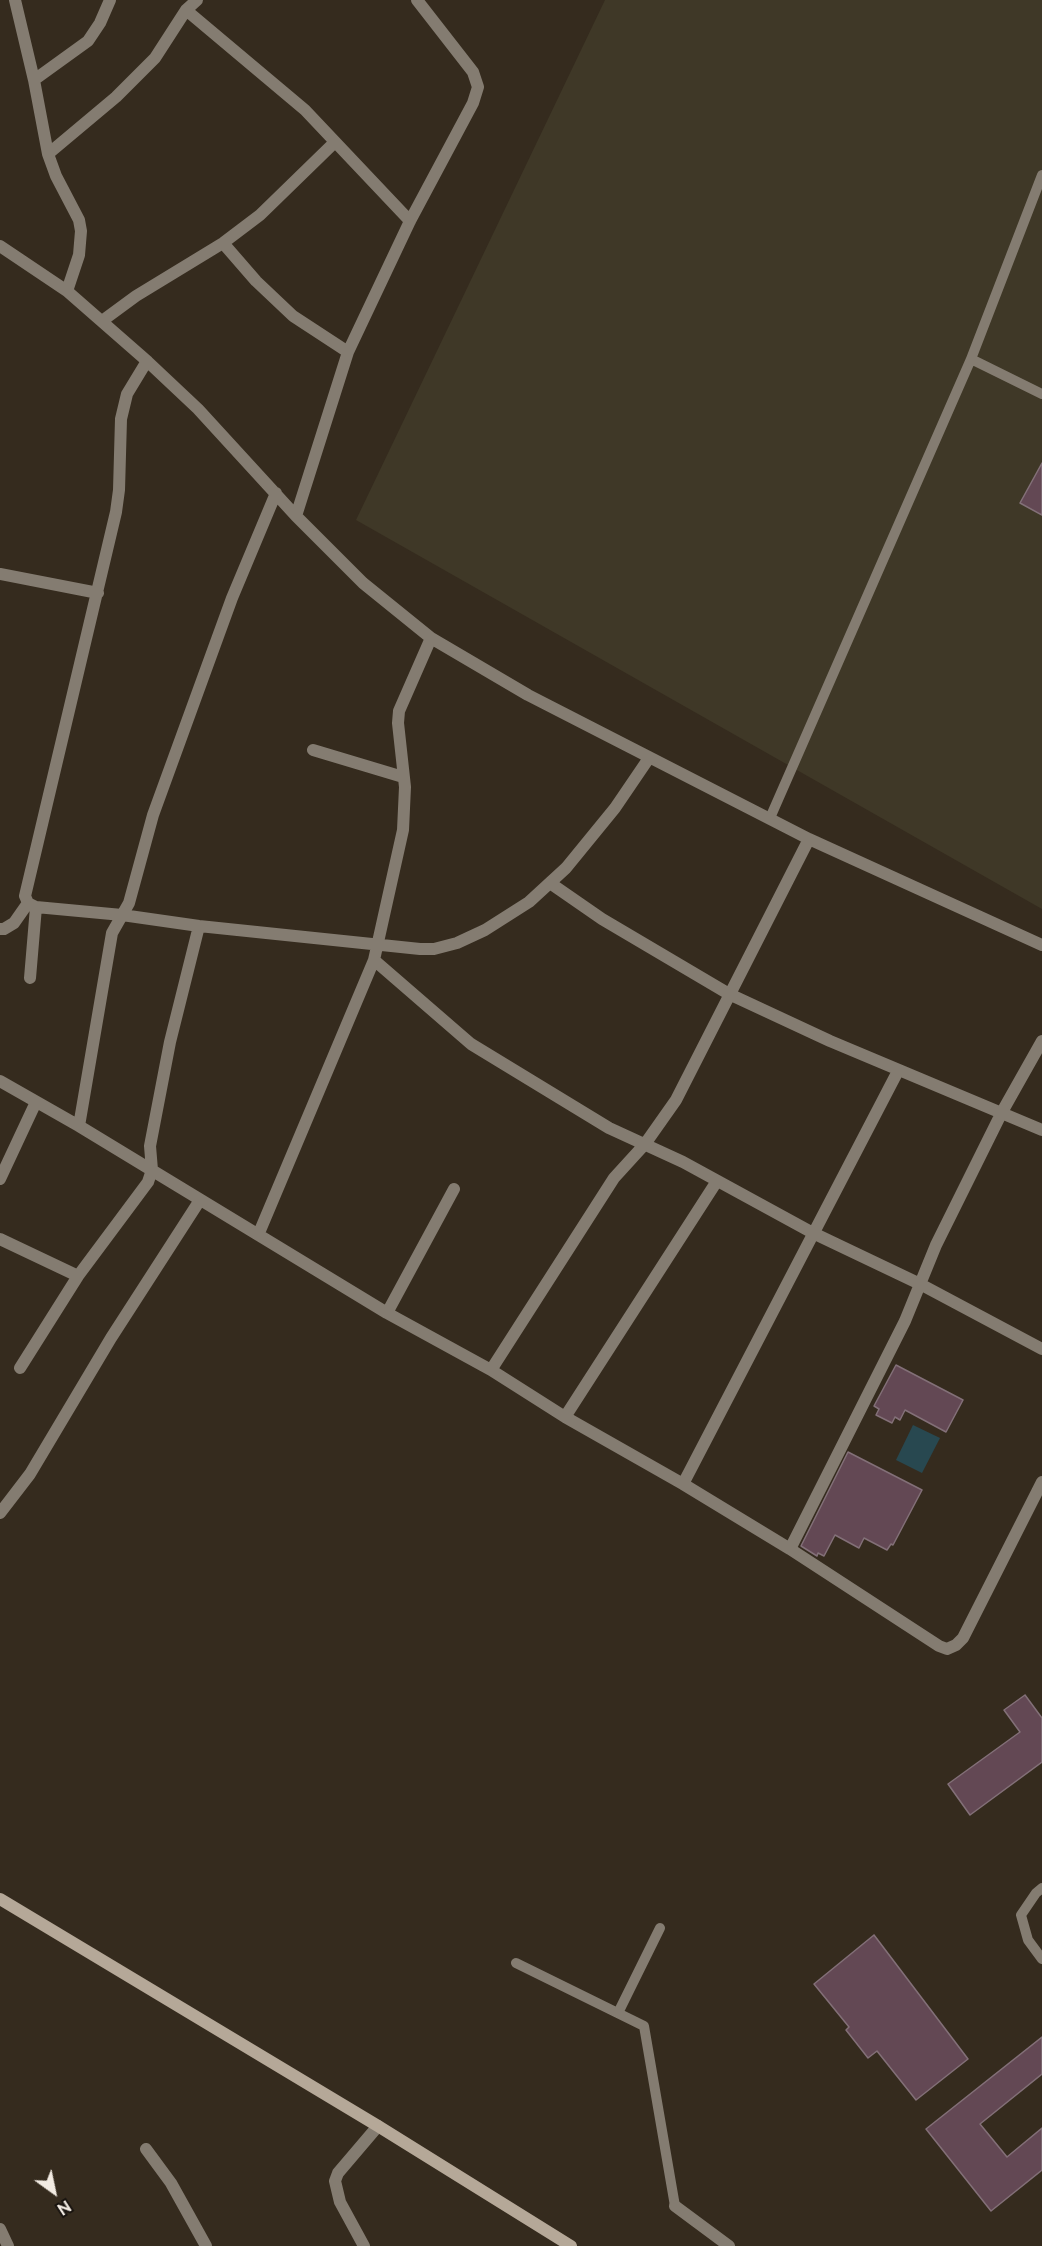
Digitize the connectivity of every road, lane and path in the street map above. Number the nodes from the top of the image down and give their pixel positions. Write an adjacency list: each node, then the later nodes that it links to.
1 (15, 0): 6 (street)
2 (110, 0): 6 (street)
3 (197, 0): 5 (street)
4 (417, 0): 10 (street)
5 (186, 10): 7 (street); 8 (street)
6 (34, 80): 8 (street)
7 (334, 142): 10 (street); 11 (street)
8 (48, 154): 13 (street)
9 (1042, 175): 16 (lane)
10 (410, 221): 15 (street)
11 (223, 243): 14 (street); 15 (street)
12 (0, 246): 13 (street)
13 (67, 291): 14 (street)
14 (102, 321): 17 (street)
15 (348, 352): 20 (street)
16 (971, 359): 18 (lane); 27 (lane)
17 (147, 361): 19 (street); 22 (street)
18 (1042, 394)
19 (276, 493): 20 (street); 31 (street)
20 (296, 516): 23 (street)
21 (0, 574): 22 (street)
22 (98, 593): 30 (street)
23 (431, 638): 25 (street); 26 (street)
24 (313, 750): 26 (street)
25 (649, 758): 27 (street); 29 (street)
26 (404, 777): 34 (street)
27 (770, 818): 28 (street)
28 (809, 839): 35 (street); 38 (street)
29 (550, 883): 34 (street); 38 (street)
30 (32, 905): 31 (street); 33 (street); 37 (street)
31 (122, 915): 32 (street); 44 (street)
32 (199, 926): 34 (street); 47 (street)
33 (0, 929)
34 (379, 945): 36 (street)
35 (1042, 945)
36 (374, 960): 46 (street); 52 (street)
37 (30, 978)
38 (729, 994): 40 (street); 46 (street)
39 (1042, 1041): 43 (street)
40 (898, 1071): 43 (street); 53 (street)
41 (0, 1082): 42 (street)
42 (36, 1102): 44 (street); 48 (street)
43 (1002, 1112): 45 (street); 56 (street)
44 (79, 1126): 47 (street)
45 (1042, 1130)
46 (645, 1144): 49 (street); 60 (street)
47 (152, 1170): 51 (street); 55 (street)
48 (0, 1179)
49 (717, 1181): 53 (street); 61 (street)
50 (454, 1189): 57 (street)
51 (200, 1200): 52 (street); 64 (street)
52 (259, 1233): 57 (street)
53 (813, 1233): 56 (street); 63 (street)
54 (0, 1239): 55 (street)
55 (78, 1276): 59 (street)
56 (920, 1284): 58 (street); 65 (street)
57 (387, 1313): 60 (street)
58 (1042, 1349)
59 (20, 1368)
60 (491, 1370): 61 (street)
61 (565, 1417): 63 (street)
62 (1042, 1482): 65 (street)
63 (683, 1484): 65 (street)
64 (0, 1513)
65 (790, 1549)
66 (1042, 1888): 69 (lane)
67 (0, 1899): 72 (street)
68 (660, 1928): 71 (lane)
69 (1042, 1959)
70 (516, 1963): 71 (lane)
71 (618, 2013): 74 (lane)
72 (378, 2126): 78 (street); 79 (street)
73 (146, 2149): 77 (street)
74 (675, 2206): 80 (street)
75 (0, 2229): 76 (street)
76 (8, 2246)
77 (206, 2246)
78 (364, 2246)
79 (571, 2246)
80 (729, 2246)

